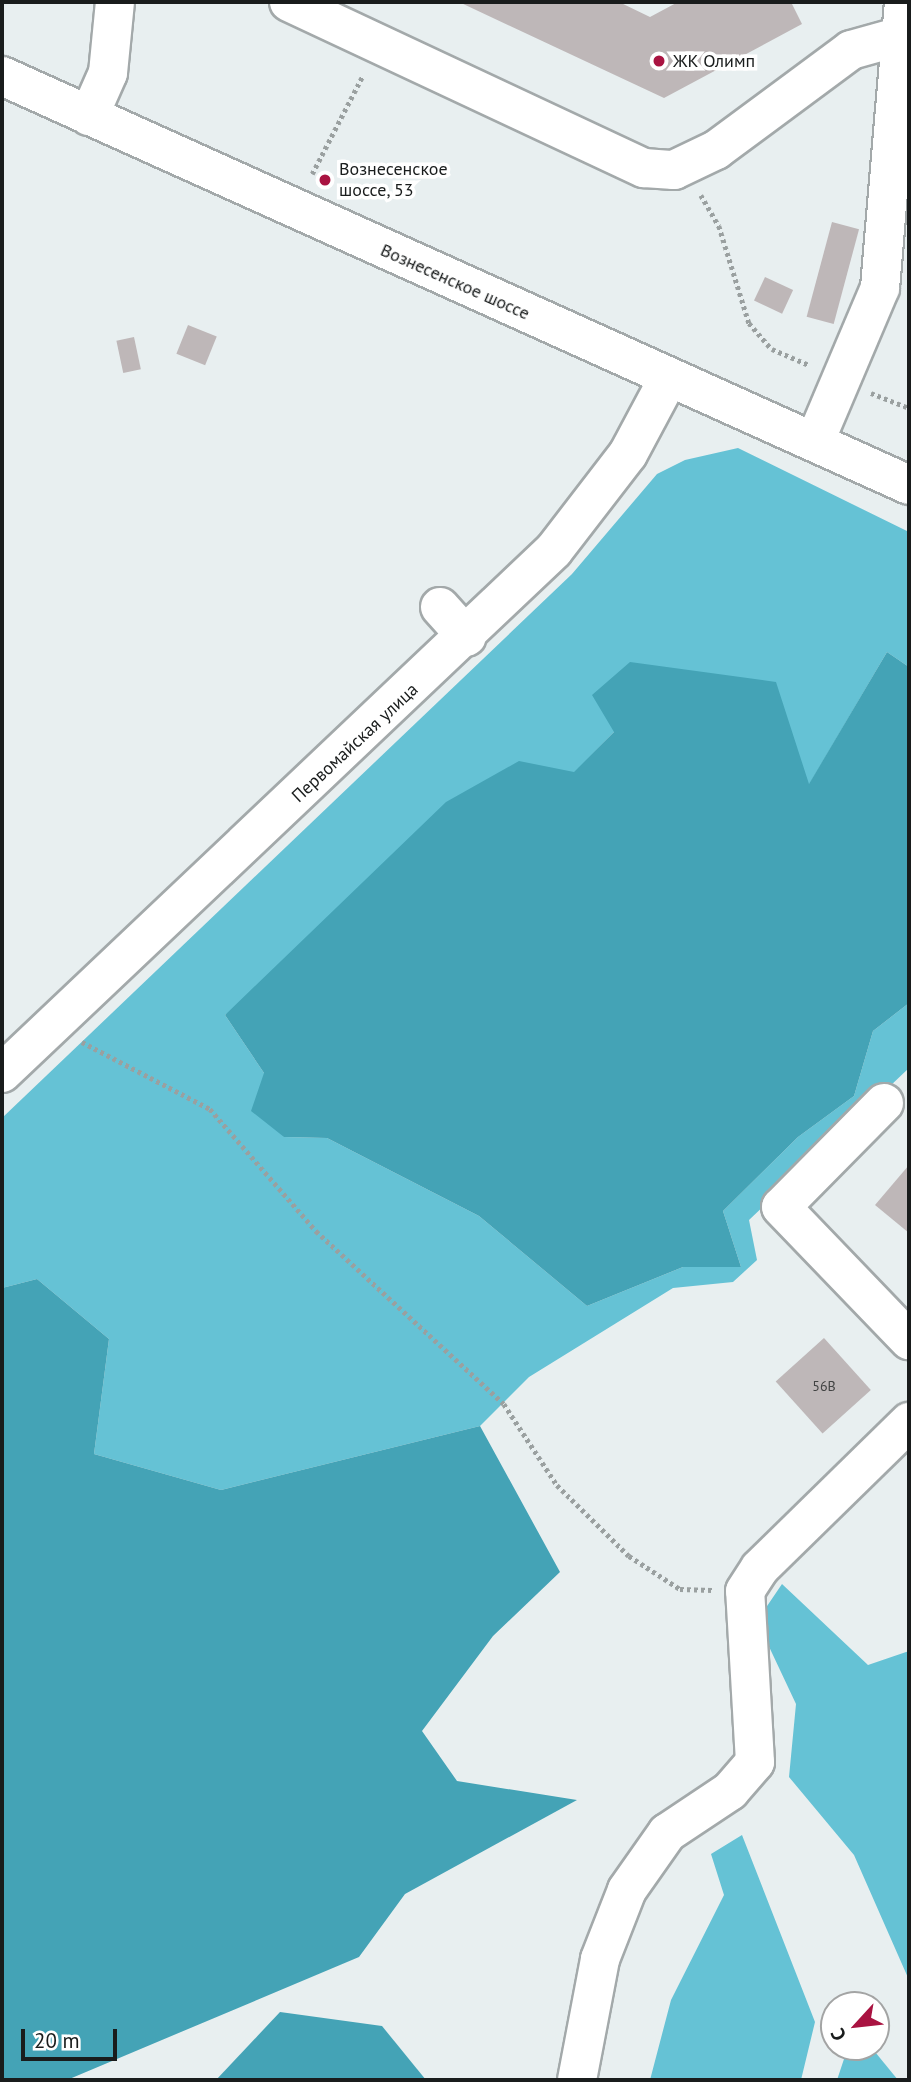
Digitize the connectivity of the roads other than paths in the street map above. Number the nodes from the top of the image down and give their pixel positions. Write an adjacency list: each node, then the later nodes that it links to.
1 (115, 2): 6 (main road)
2 (289, 2): 3 (main road)
3 (902, 19): 5 (main road)
4 (2, 76): 6 (main road, Вознесенское шоссе)
5 (903, 105): 8 (main road)
6 (89, 116): 7 (main road, Вознесенское шоссе)
7 (668, 379): 8 (main road, Вознесенское шоссе); 11 (main road, Первомайская улица)
8 (816, 441): 9 (main road, Вознесенское шоссе)
9 (909, 485)
10 (440, 607): 11 (main road)
11 (467, 638): 12 (main road, Первомайская улица)
12 (2, 1073)
13 (884, 1103): 14 (main road)
14 (909, 1340)
15 (909, 1422): 16 (main road)
16 (577, 2080)

